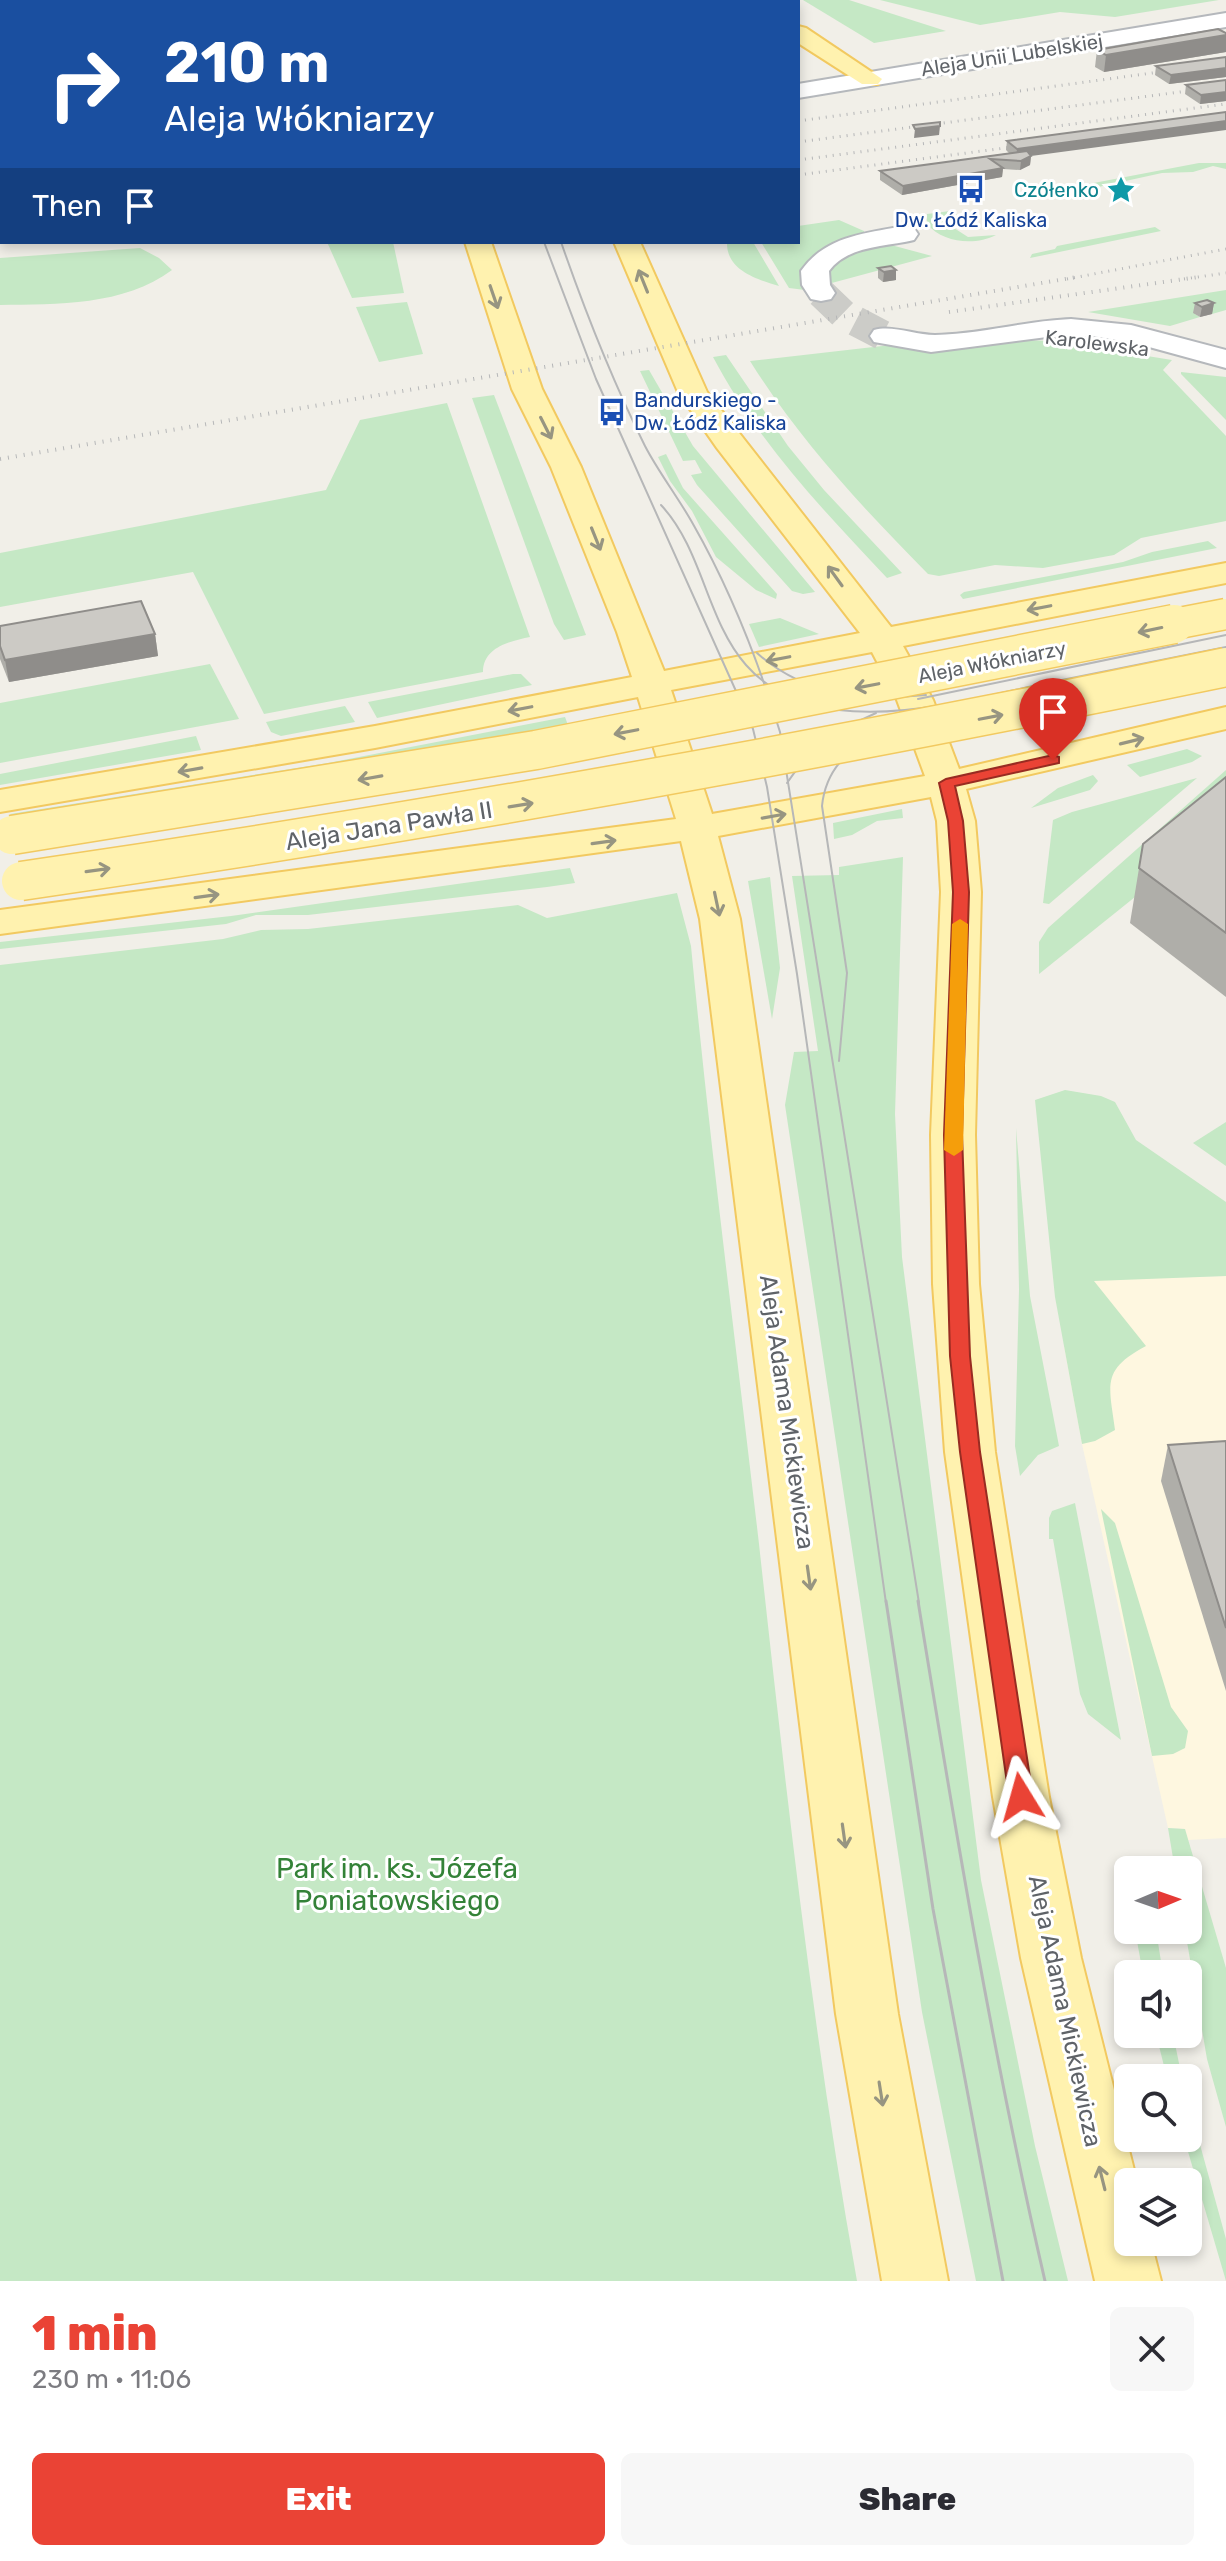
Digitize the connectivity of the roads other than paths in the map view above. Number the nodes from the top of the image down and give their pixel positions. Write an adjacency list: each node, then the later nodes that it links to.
1 (1226, 20): 3 (street, Aleja Unii Lubelskiej)
2 (800, 34): 3 (main road)
3 (870, 79): 4 (street, Aleja Unii Lubelskiej)
4 (800, 91)
5 (905, 234): 8 (street)
6 (479, 244): 15 (main road, Aleja Adama Mickiewicza, one-way to 15)
7 (628, 244): 13 (main road, Aleja Adama Mickiewicza, one-way to 7)
8 (821, 293)
9 (884, 336): 10 (street, Karolewska)
10 (1226, 359)
11 (1226, 573): 13 (main road, Aleja Włókniarzy, one-way to 13)
12 (1226, 614): 16 (main road, Aleja Włókniarzy, one-way to 16, bridge)
13 (882, 639): 15 (main road, Aleja Włókniarzy, one-way to 15); 18 (main road, Aleja Adama Mickiewicza)
14 (1226, 667): 21 (main road, Aleja Jana Pawła II, one-way to 14, bridge)
15 (652, 684): 19 (main road, Aleja Włókniarzy, one-way to 19); 20 (main road, Aleja Adama Mickiewicza)
16 (758, 707): 19 (main road, Aleja Jana Pawła II, one-way to 19, bridge)
17 (1226, 718): 18 (main road, one-way to 17)
18 (946, 783): 20 (main road, one-way to 18); 24 (main road, Aleja Adama Mickiewicza, one-way to 18)
19 (4, 824)
20 (697, 828): 22 (main road, one-way to 20); 23 (main road, Aleja Adama Mickiewicza, one-way to 23)
21 (11, 882)
22 (0, 922)
23 (915, 2281)
24 (1128, 2281)

